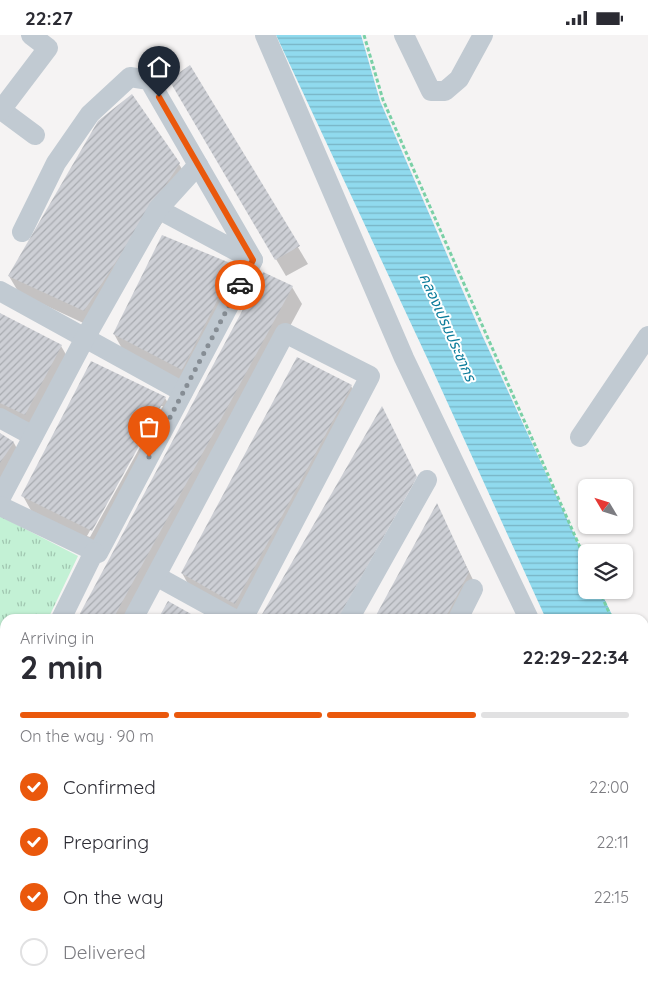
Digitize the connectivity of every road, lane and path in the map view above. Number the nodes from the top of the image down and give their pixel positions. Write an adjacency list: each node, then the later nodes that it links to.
1 (31, 35): 6 (street)
2 (265, 35): 34 (street)
3 (364, 35): 23 (path)
4 (404, 35): 5 (street)
5 (483, 35)
6 (52, 42): 7 (street)
7 (0, 109): 8 (street)
8 (35, 135)
9 (198, 165): 10 (street); 11 (street); 12 (street)
10 (158, 209): 12 (street); 15 (street)
11 (22, 232)
12 (253, 260): 16 (street)
13 (0, 291): 15 (street)
14 (648, 335): 19 (street)
15 (86, 338): 16 (street); 18 (street)
16 (183, 392): 24 (street)
17 (0, 418): 18 (street)
18 (34, 436): 21 (street)
19 (580, 437)
20 (427, 480): 32 (street)
21 (0, 499)
22 (0, 506): 24 (street)
23 (578, 544)
24 (94, 553): 28 (street)
25 (156, 576): 29 (street); 30 (street); 31 (street)
26 (473, 589): 33 (street)
27 (603, 599): 35 (path)
28 (64, 614)
29 (136, 614)
30 (225, 614)
31 (246, 614)
32 (352, 614)
33 (460, 614)
34 (527, 614)
35 (610, 614)

